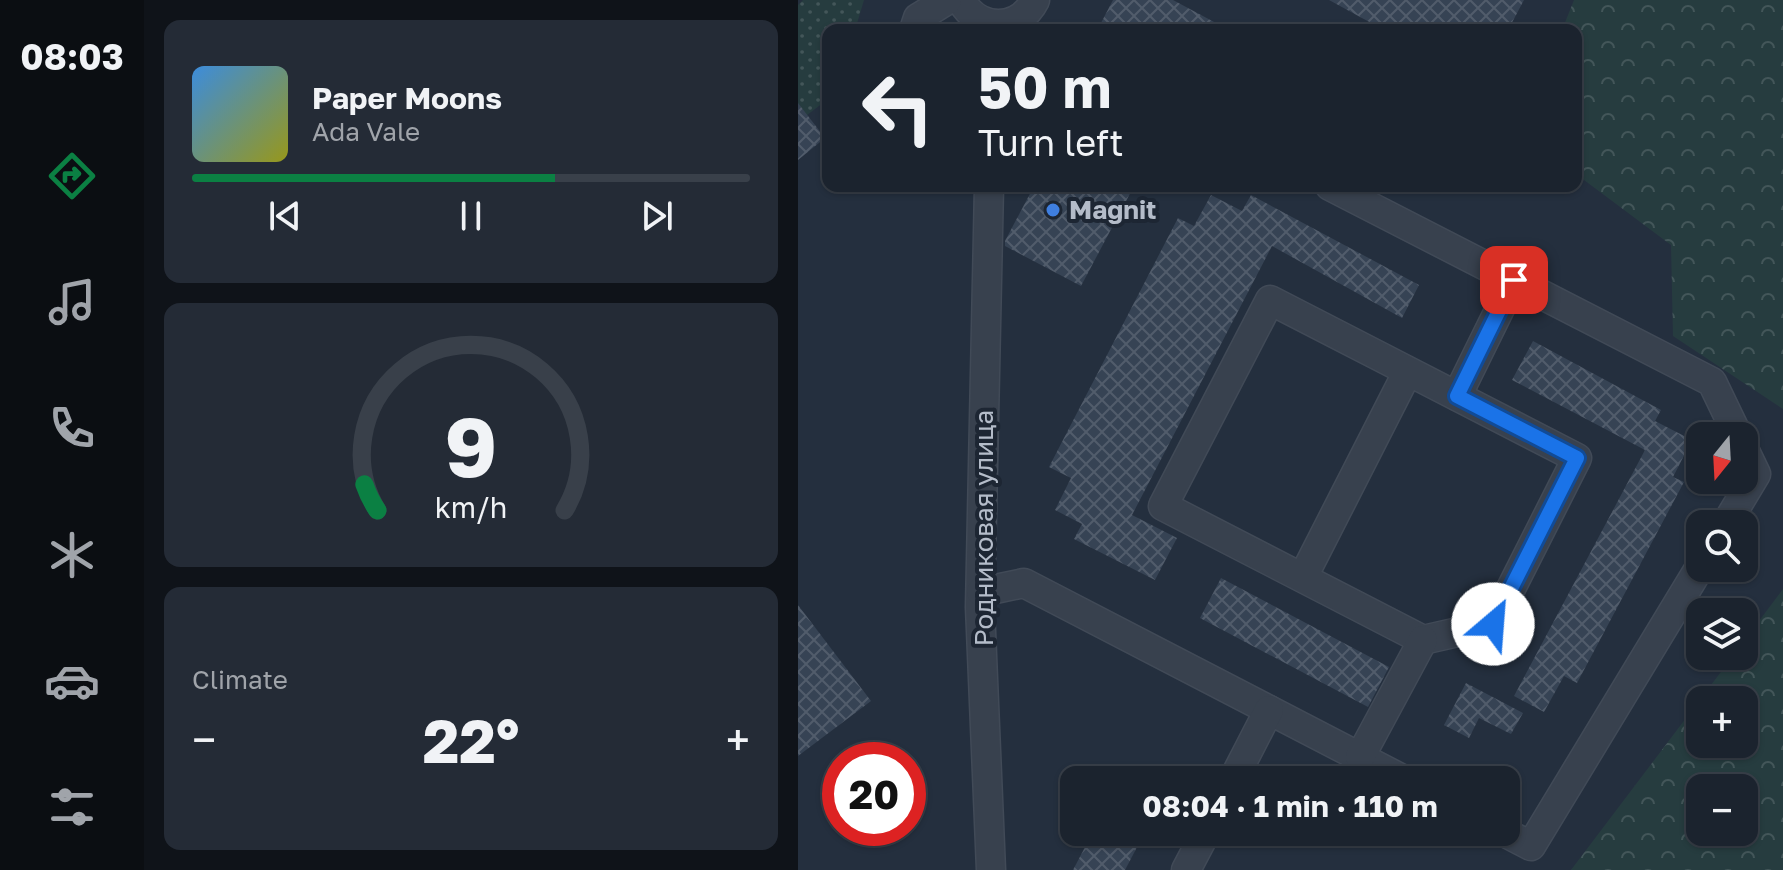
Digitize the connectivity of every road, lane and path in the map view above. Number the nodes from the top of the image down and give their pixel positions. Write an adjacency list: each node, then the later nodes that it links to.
1 (947, 0): 4 (street)
2 (961, 0): 5 (street)
3 (1033, 15): 6 (street)
4 (916, 24)
5 (987, 24)
6 (1006, 24)
7 (989, 192): 15 (street, Родниковая улица)
8 (1342, 192): 9 (street)
9 (1514, 280): 11 (street); 12 (street)
10 (1408, 371): 11 (street); 13 (street); 13 (street)
11 (1457, 396): 16 (street)
12 (1731, 422)
13 (1303, 577): 16 (street)
14 (1691, 582): 21 (street)
15 (981, 592): 17 (street); 23 (street, Родниковая улица)
16 (1423, 640): 18 (street)
17 (1269, 710): 18 (street); 19 (street)
18 (1360, 757): 20 (street)
19 (1240, 766)
20 (1377, 766)
21 (1520, 840)
22 (1199, 846): 24 (street)
23 (991, 870)
24 (1186, 870)

